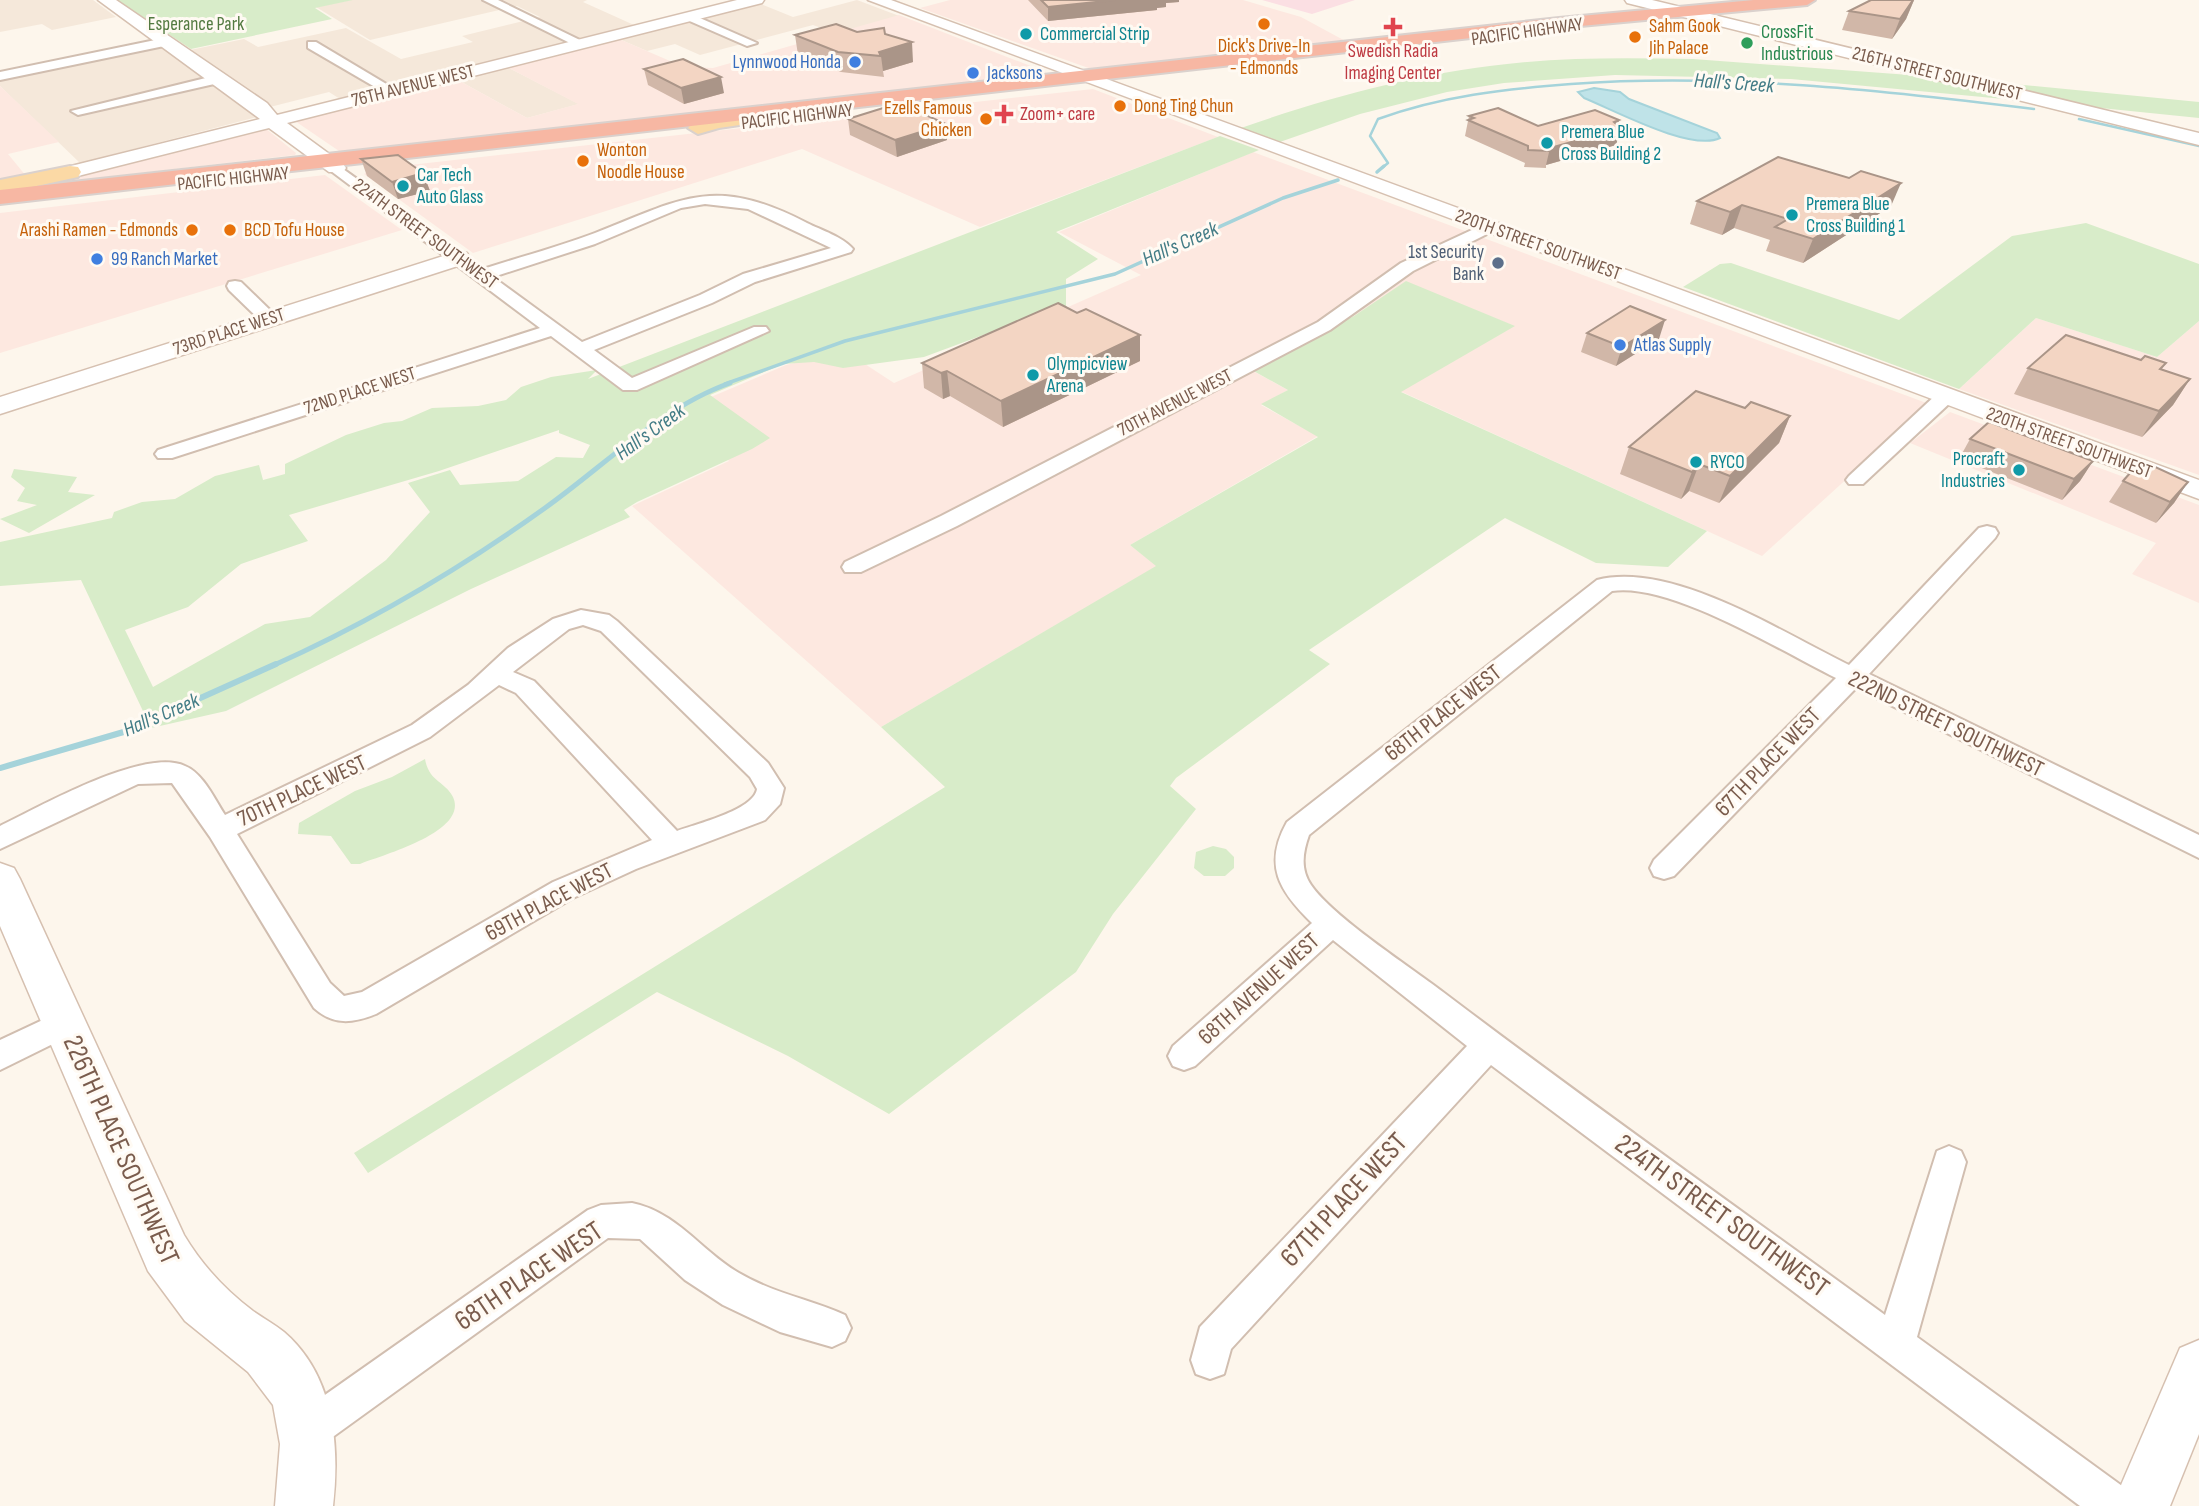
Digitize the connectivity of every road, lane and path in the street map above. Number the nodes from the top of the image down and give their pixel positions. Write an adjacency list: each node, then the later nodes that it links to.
1 (106, 0): 12 (street, 224TH STREET SOUTHWEST)
2 (511, 0): 9 (street)
3 (756, 0): 11 (street, 76TH AVENUE WEST)
4 (876, 0): 18 (street, 220TH STREET SOUTHWEST)
5 (1633, 0): 10 (street, 216TH STREET SOUTHWEST)
6 (1807, 0): 10 (highway, PACIFIC HIGHWAY)
7 (1820, 0): 8 (highway)
8 (1827, 0)
9 (492, 2): 14 (street)
10 (1687, 13): 18 (highway, PACIFIC HIGHWAY); 24 (street, 216TH STREET SOUTHWEST)
11 (689, 17): 13 (street); 14 (street, 76TH AVENUE WEST)
12 (165, 42): 16 (street); 17 (street, 224TH STREET SOUTHWEST)
13 (751, 43)
14 (582, 44): 19 (street, 76TH AVENUE WEST)
15 (312, 45): 19 (street)
16 (0, 76)
17 (218, 79): 21 (street); 22 (street, 224TH STREET SOUTHWEST)
18 (1091, 80): 20 (highway, PACIFIC HIGHWAY); 23 (highway, PACIFIC HIGHWAY); 31 (street, 220TH STREET SOUTHWEST)
19 (392, 91): 22 (street, 76TH AVENUE WEST)
20 (792, 110): 23 (main road); 25 (highway, PACIFIC HIGHWAY)
21 (78, 111)
22 (276, 124): 25 (street, 224TH STREET SOUTHWEST); 26 (street)
23 (698, 128): 25 (highway, PACIFIC HIGHWAY)
24 (2199, 139)
25 (331, 165): 28 (highway, PACIFIC HIGHWAY); 30 (highway, PACIFIC HIGHWAY); 32 (street, 224TH STREET SOUTHWEST)
26 (70, 172): 27 (main road); 28 (main road)
27 (0, 187)
28 (29, 194): 29 (highway, PACIFIC HIGHWAY)
29 (0, 197)
30 (0, 206)
31 (1489, 227): 39 (street, 220TH STREET SOUTHWEST); 45 (street, 70TH AVENUE WEST)
32 (459, 258): 33 (street, 224TH STREET SOUTHWEST); 35 (street, 73RD PLACE WEST)
33 (481, 275): 36 (street, 224TH STREET SOUTHWEST); 38 (street)
34 (235, 286): 35 (street)
35 (269, 319): 40 (street, 73RD PLACE WEST)
36 (555, 329): 38 (street, 224TH STREET SOUTHWEST); 41 (street, 72ND PLACE WEST)
37 (760, 331): 38 (street, 224TH STREET SOUTHWEST)
38 (579, 350)
39 (1945, 397): 42 (street); 43 (street, 220TH STREET SOUTHWEST)
40 (0, 405)
41 (165, 454)
42 (1856, 480)
43 (2199, 490)
44 (1987, 533): 48 (street, 67TH PLACE WEST)
45 (853, 567)
46 (1693, 598): 48 (street, 222ND STREET SOUTHWEST); 56 (street, 68TH PLACE WEST)
47 (497, 674): 49 (street, 70TH PLACE WEST); 50 (street, 70TH PLACE WEST); 52 (street)
48 (1851, 678): 53 (street, 222ND STREET SOUTHWEST); 54 (street, 67TH PLACE WEST)
49 (764, 806): 52 (street, 69TH PLACE WEST)
50 (220, 830): 51 (street, 70TH PLACE WEST); 57 (street)
51 (0, 838)
52 (672, 844): 57 (street, 69TH PLACE WEST)
53 (2199, 847)
54 (1664, 868)
55 (0, 879): 58 (street, 226TH PLACE SOUTHWEST)
56 (1332, 923): 59 (street, 224TH STREET SOUTHWEST); 61 (street, 68TH AVENUE WEST)
57 (341, 1011)
58 (64, 1023): 60 (street); 67 (street, 226TH PLACE SOUTHWEST)
59 (1489, 1045): 64 (street, 224TH STREET SOUTHWEST); 65 (street, 67TH PLACE WEST)
60 (0, 1056)
61 (1184, 1056)
62 (1948, 1162): 64 (street)
63 (832, 1328): 67 (street, 68TH PLACE WEST)
64 (1896, 1343): 69 (street, 224TH STREET SOUTHWEST)
65 (1210, 1360)
66 (2199, 1367): 70 (street)
67 (309, 1430): 68 (street, 226TH PLACE SOUTHWEST)
68 (304, 1506)
69 (2115, 1506)
70 (2141, 1506)

